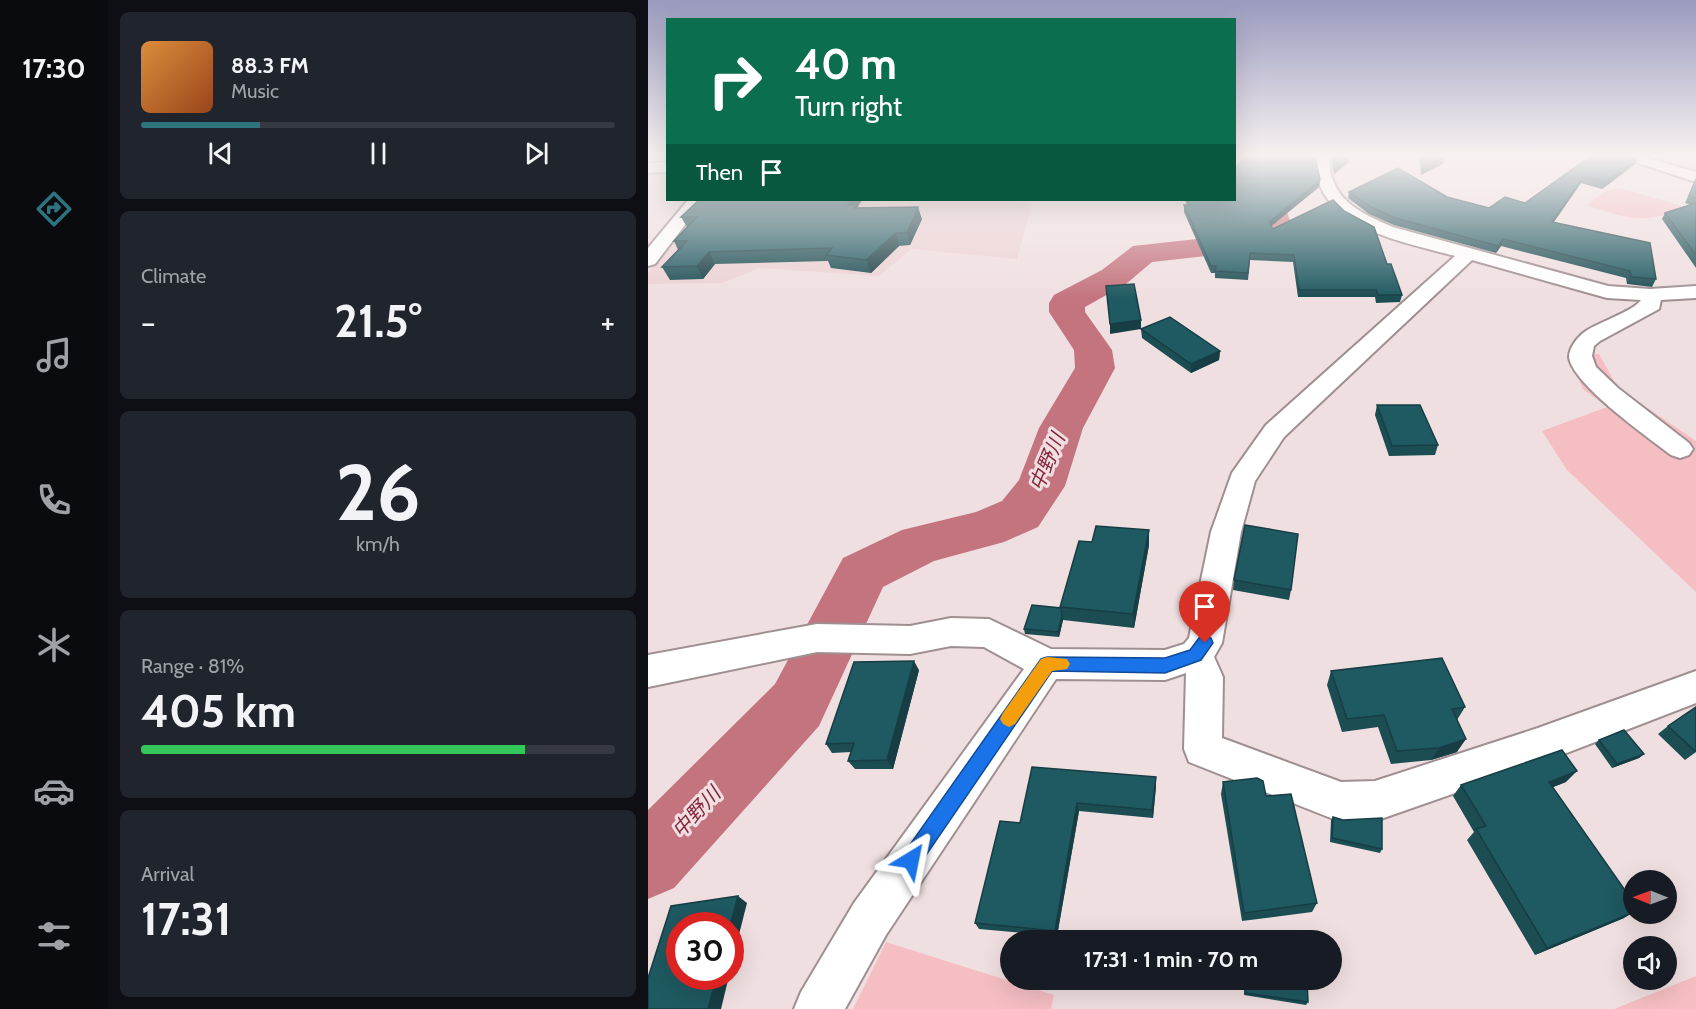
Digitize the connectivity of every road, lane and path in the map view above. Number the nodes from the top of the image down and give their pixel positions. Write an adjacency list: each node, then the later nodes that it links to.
1 (694, 203): 4 (street)
2 (1338, 203): 3 (street)
3 (1467, 255): 6 (street); 8 (street)
4 (648, 260)
5 (1696, 292): 6 (street)
6 (1650, 295): 7 (street)
7 (1680, 449)
8 (1196, 655): 9 (street); 11 (street)
9 (1047, 664): 10 (street); 12 (street)
10 (648, 671)
11 (1696, 687)
12 (818, 1009)

